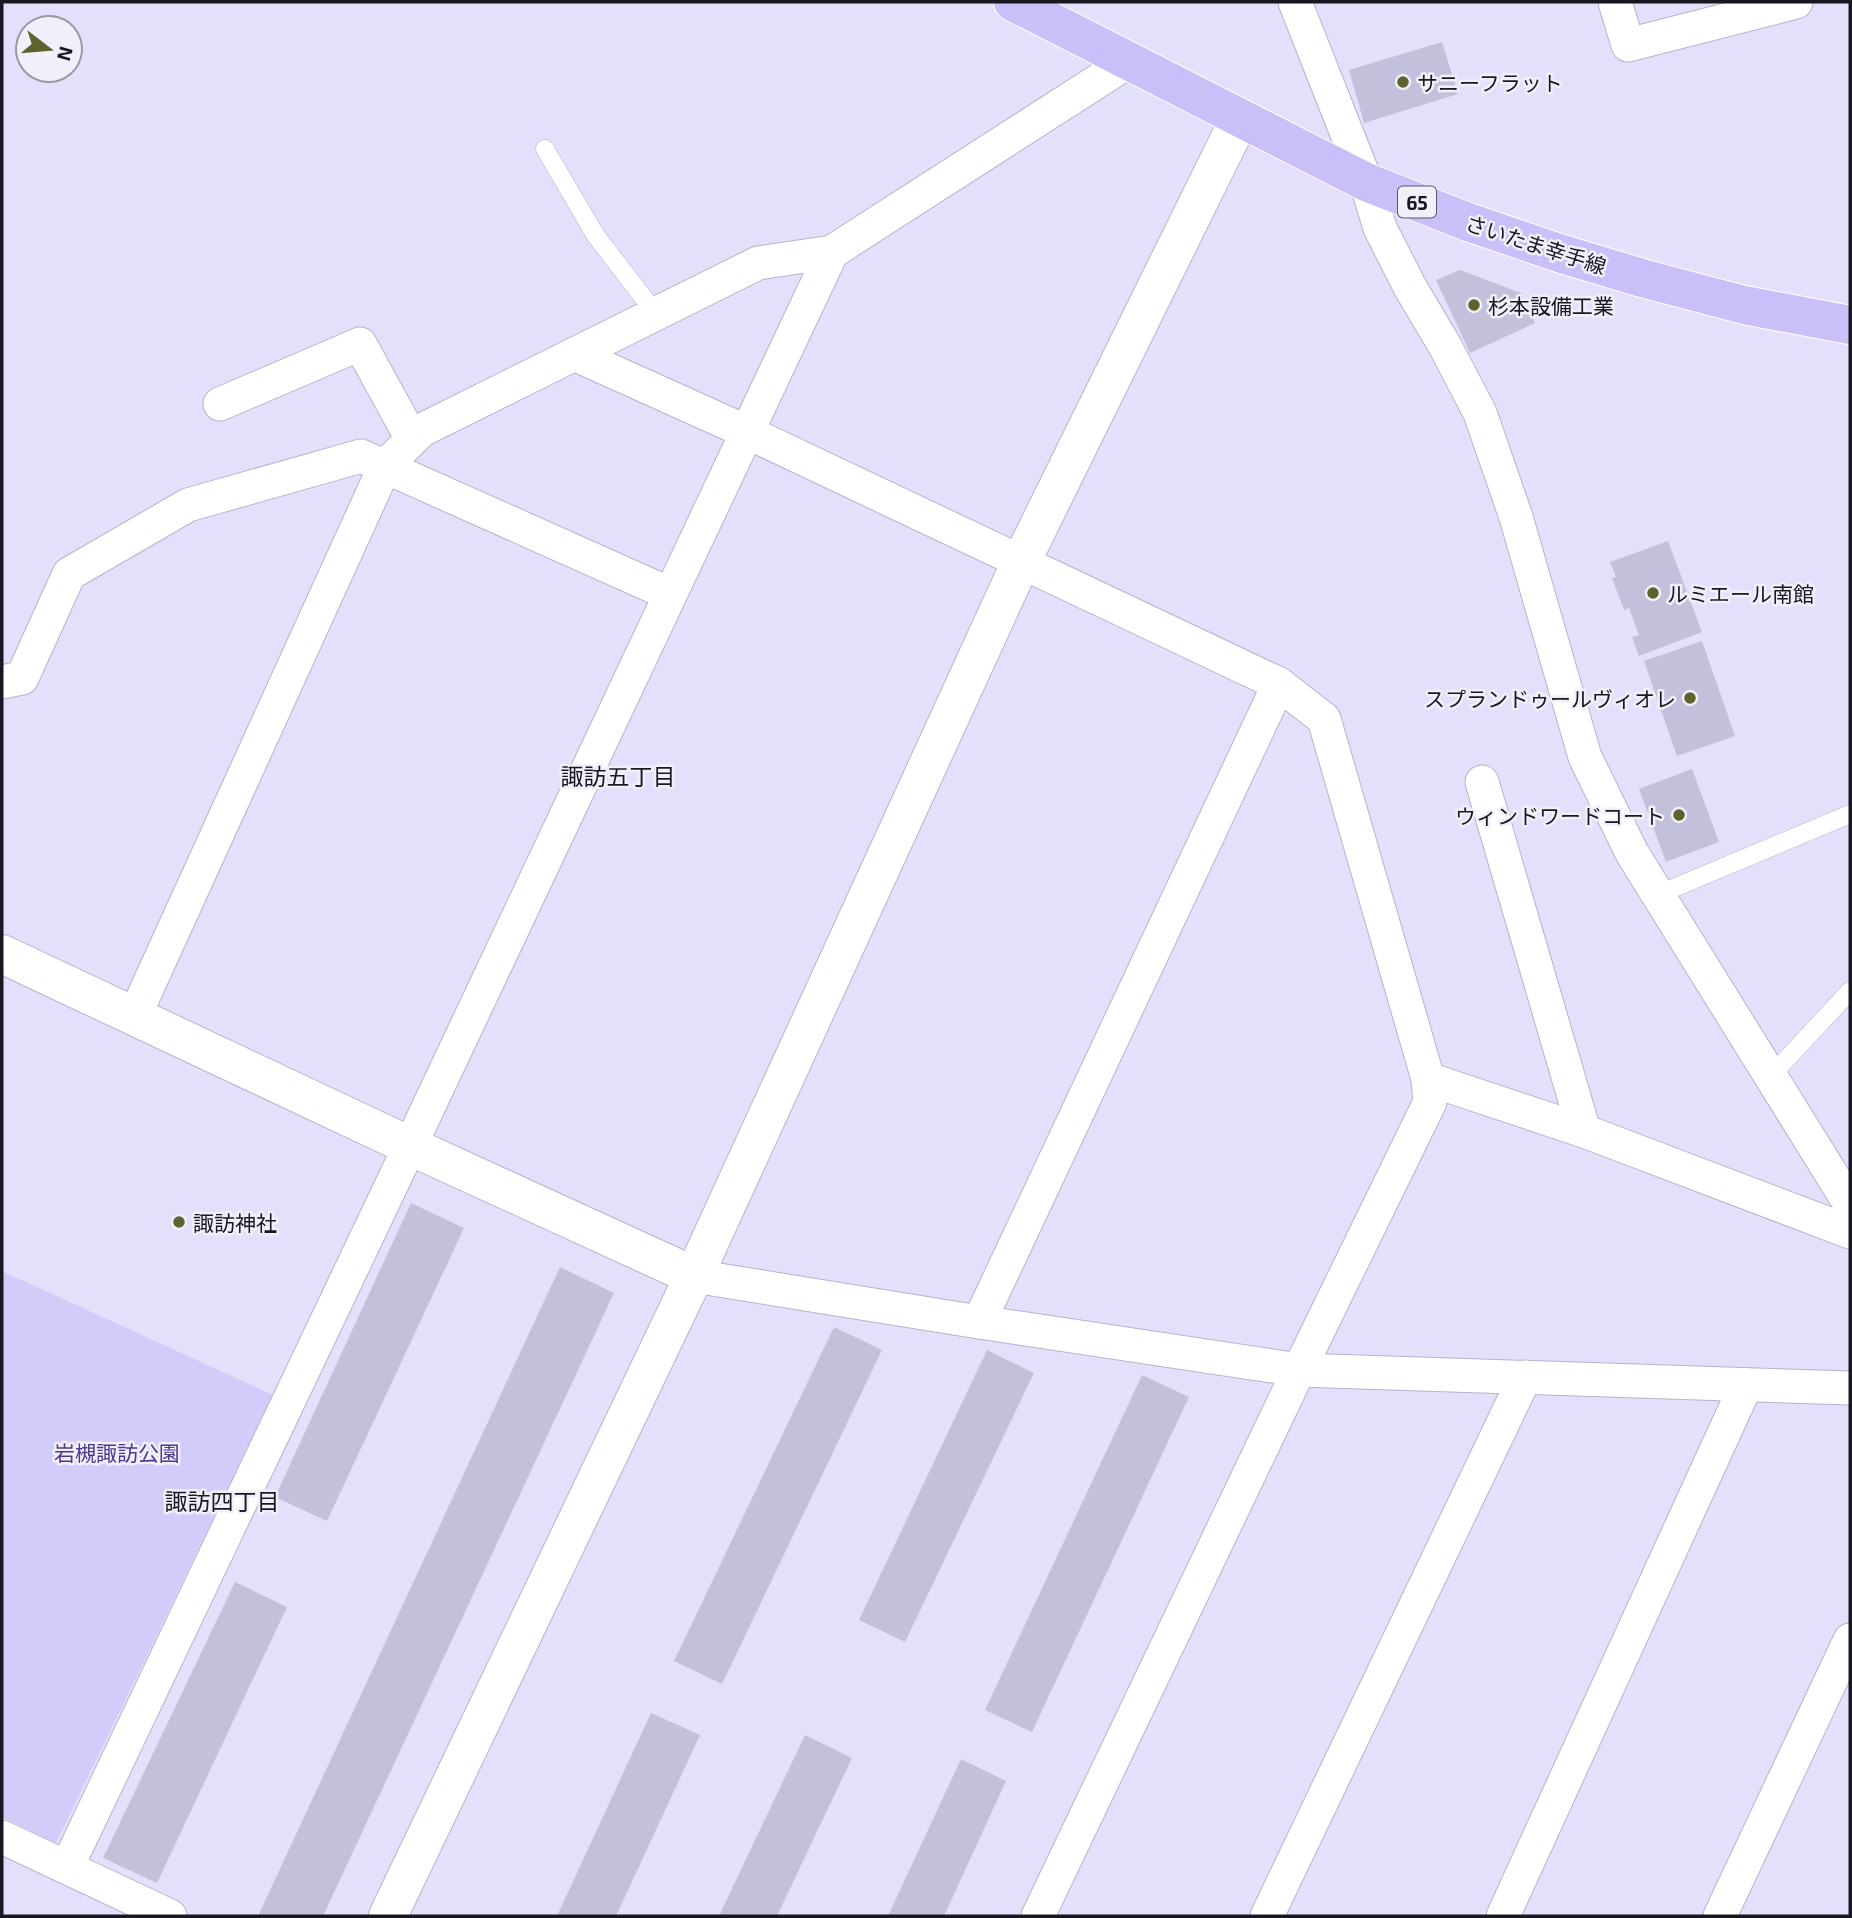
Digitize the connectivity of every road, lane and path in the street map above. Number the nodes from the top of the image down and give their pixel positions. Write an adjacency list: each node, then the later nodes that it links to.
1 (1013, 2): 5 (main road, さいたま幸手線 / 65)
2 (1295, 2): 8 (street)
3 (1615, 2): 4 (street)
4 (1796, 2)
5 (1129, 61): 6 (main road, さいたま幸手線 / 65); 9 (street)
6 (1240, 118): 8 (main road, さいたま幸手線 / 65); 17 (street)
7 (545, 149): 10 (lane)
8 (1366, 182): 11 (main road, さいたま幸手線 / 65); 23 (street)
9 (832, 252): 10 (street); 14 (street)
10 (656, 314): 12 (street)
11 (1850, 325)
12 (574, 354): 14 (street); 15 (street)
13 (220, 404): 15 (street)
14 (747, 432): 17 (street); 18 (street)
15 (412, 439): 16 (street)
16 (385, 466): 18 (street); 19 (street); 26 (street)
17 (1021, 562): 20 (street); 33 (street)
18 (670, 594): 30 (street)
19 (2, 682)
20 (1279, 684): 28 (street); 34 (street)
21 (1482, 782): 29 (street)
22 (1850, 814): 23 (lane)
23 (1657, 895): 27 (street)
24 (2, 954): 26 (street)
25 (1850, 991): 27 (lane)
26 (134, 1017): 30 (street)
27 (1770, 1077): 31 (street)
28 (1427, 1079): 29 (street); 35 (street)
29 (1584, 1131): 32 (street)
30 (410, 1146): 33 (street); 41 (street)
31 (1850, 1204)
32 (1850, 1232)
33 (694, 1276): 34 (street); 43 (street)
34 (979, 1322): 35 (street)
35 (1299, 1370): 36 (street); 44 (street)
36 (1525, 1377): 37 (street); 45 (street)
37 (1746, 1385): 38 (street); 46 (street)
38 (1850, 1388)
39 (1850, 1640): 47 (street)
40 (2, 1838): 41 (street)
41 (67, 1867): 42 (street)
42 (170, 1916)
43 (388, 1916)
44 (1038, 1916)
45 (1267, 1916)
46 (1503, 1916)
47 (1720, 1916)

